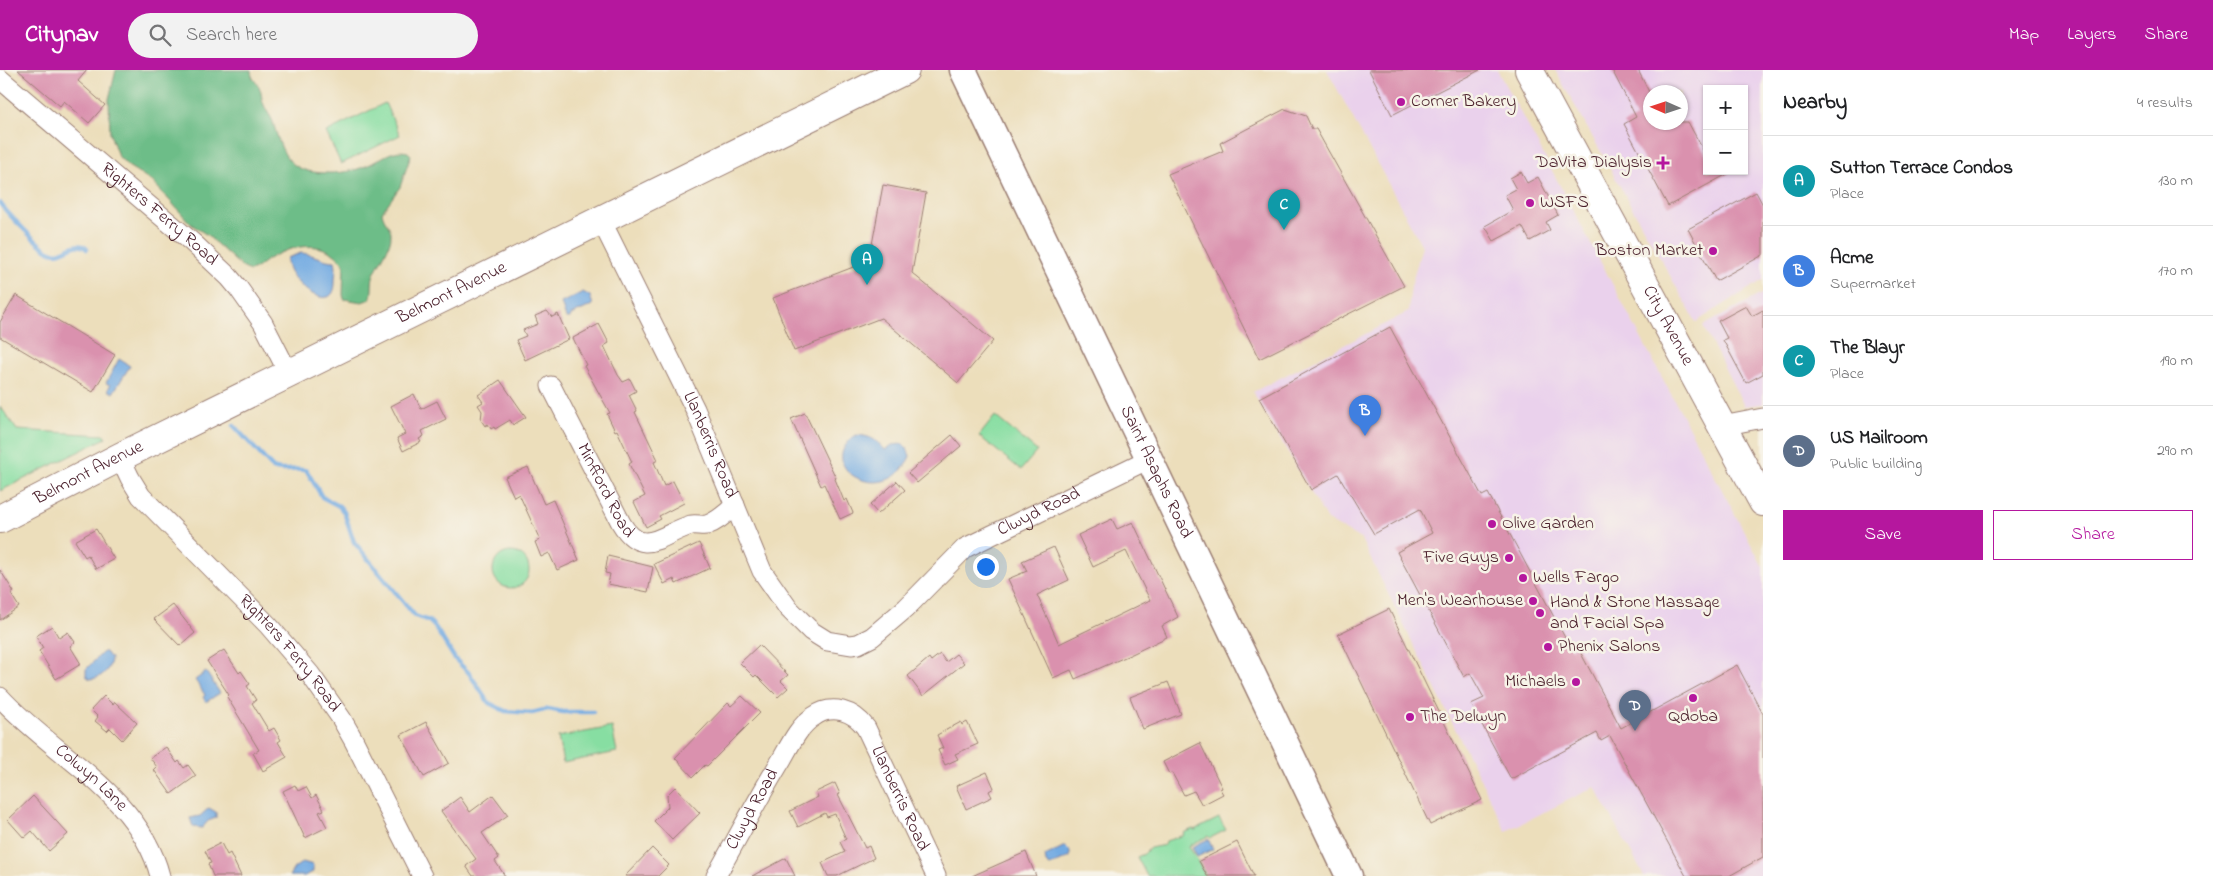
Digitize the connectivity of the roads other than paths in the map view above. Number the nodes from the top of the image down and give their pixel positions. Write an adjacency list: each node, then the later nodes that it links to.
1 (905, 70): 5 (main road, Belmont Avenue)
2 (962, 70): 11 (street, Saint Asaphs Road)
3 (1529, 70): 9 (main road, City Avenue)
4 (0, 79): 6 (street, Righters Ferry Road)
5 (601, 220): 6 (main road, Belmont Avenue); 13 (street, Llanberris Road)
6 (289, 374): 10 (main road, Belmont Avenue)
7 (550, 386): 13 (street, Minfford Road)
8 (1763, 418): 9 (street)
9 (1722, 426): 12 (main road, City Avenue)
10 (120, 457): 14 (main road, Belmont Avenue); 19 (street, Righters Ferry Road)
11 (1149, 459): 15 (street, Clwyd Road); 22 (street, Saint Asaphs Road)
12 (1763, 502)
13 (735, 505): 15 (street, Llanberris Road)
14 (0, 519)
15 (843, 645)
16 (0, 697): 18 (street, Colwyn Lane)
17 (836, 710): 20 (street, Clwyd Road); 21 (street, Llanberris Road)
18 (160, 876)
19 (422, 876)
20 (716, 876)
21 (936, 876)
22 (1349, 876)

